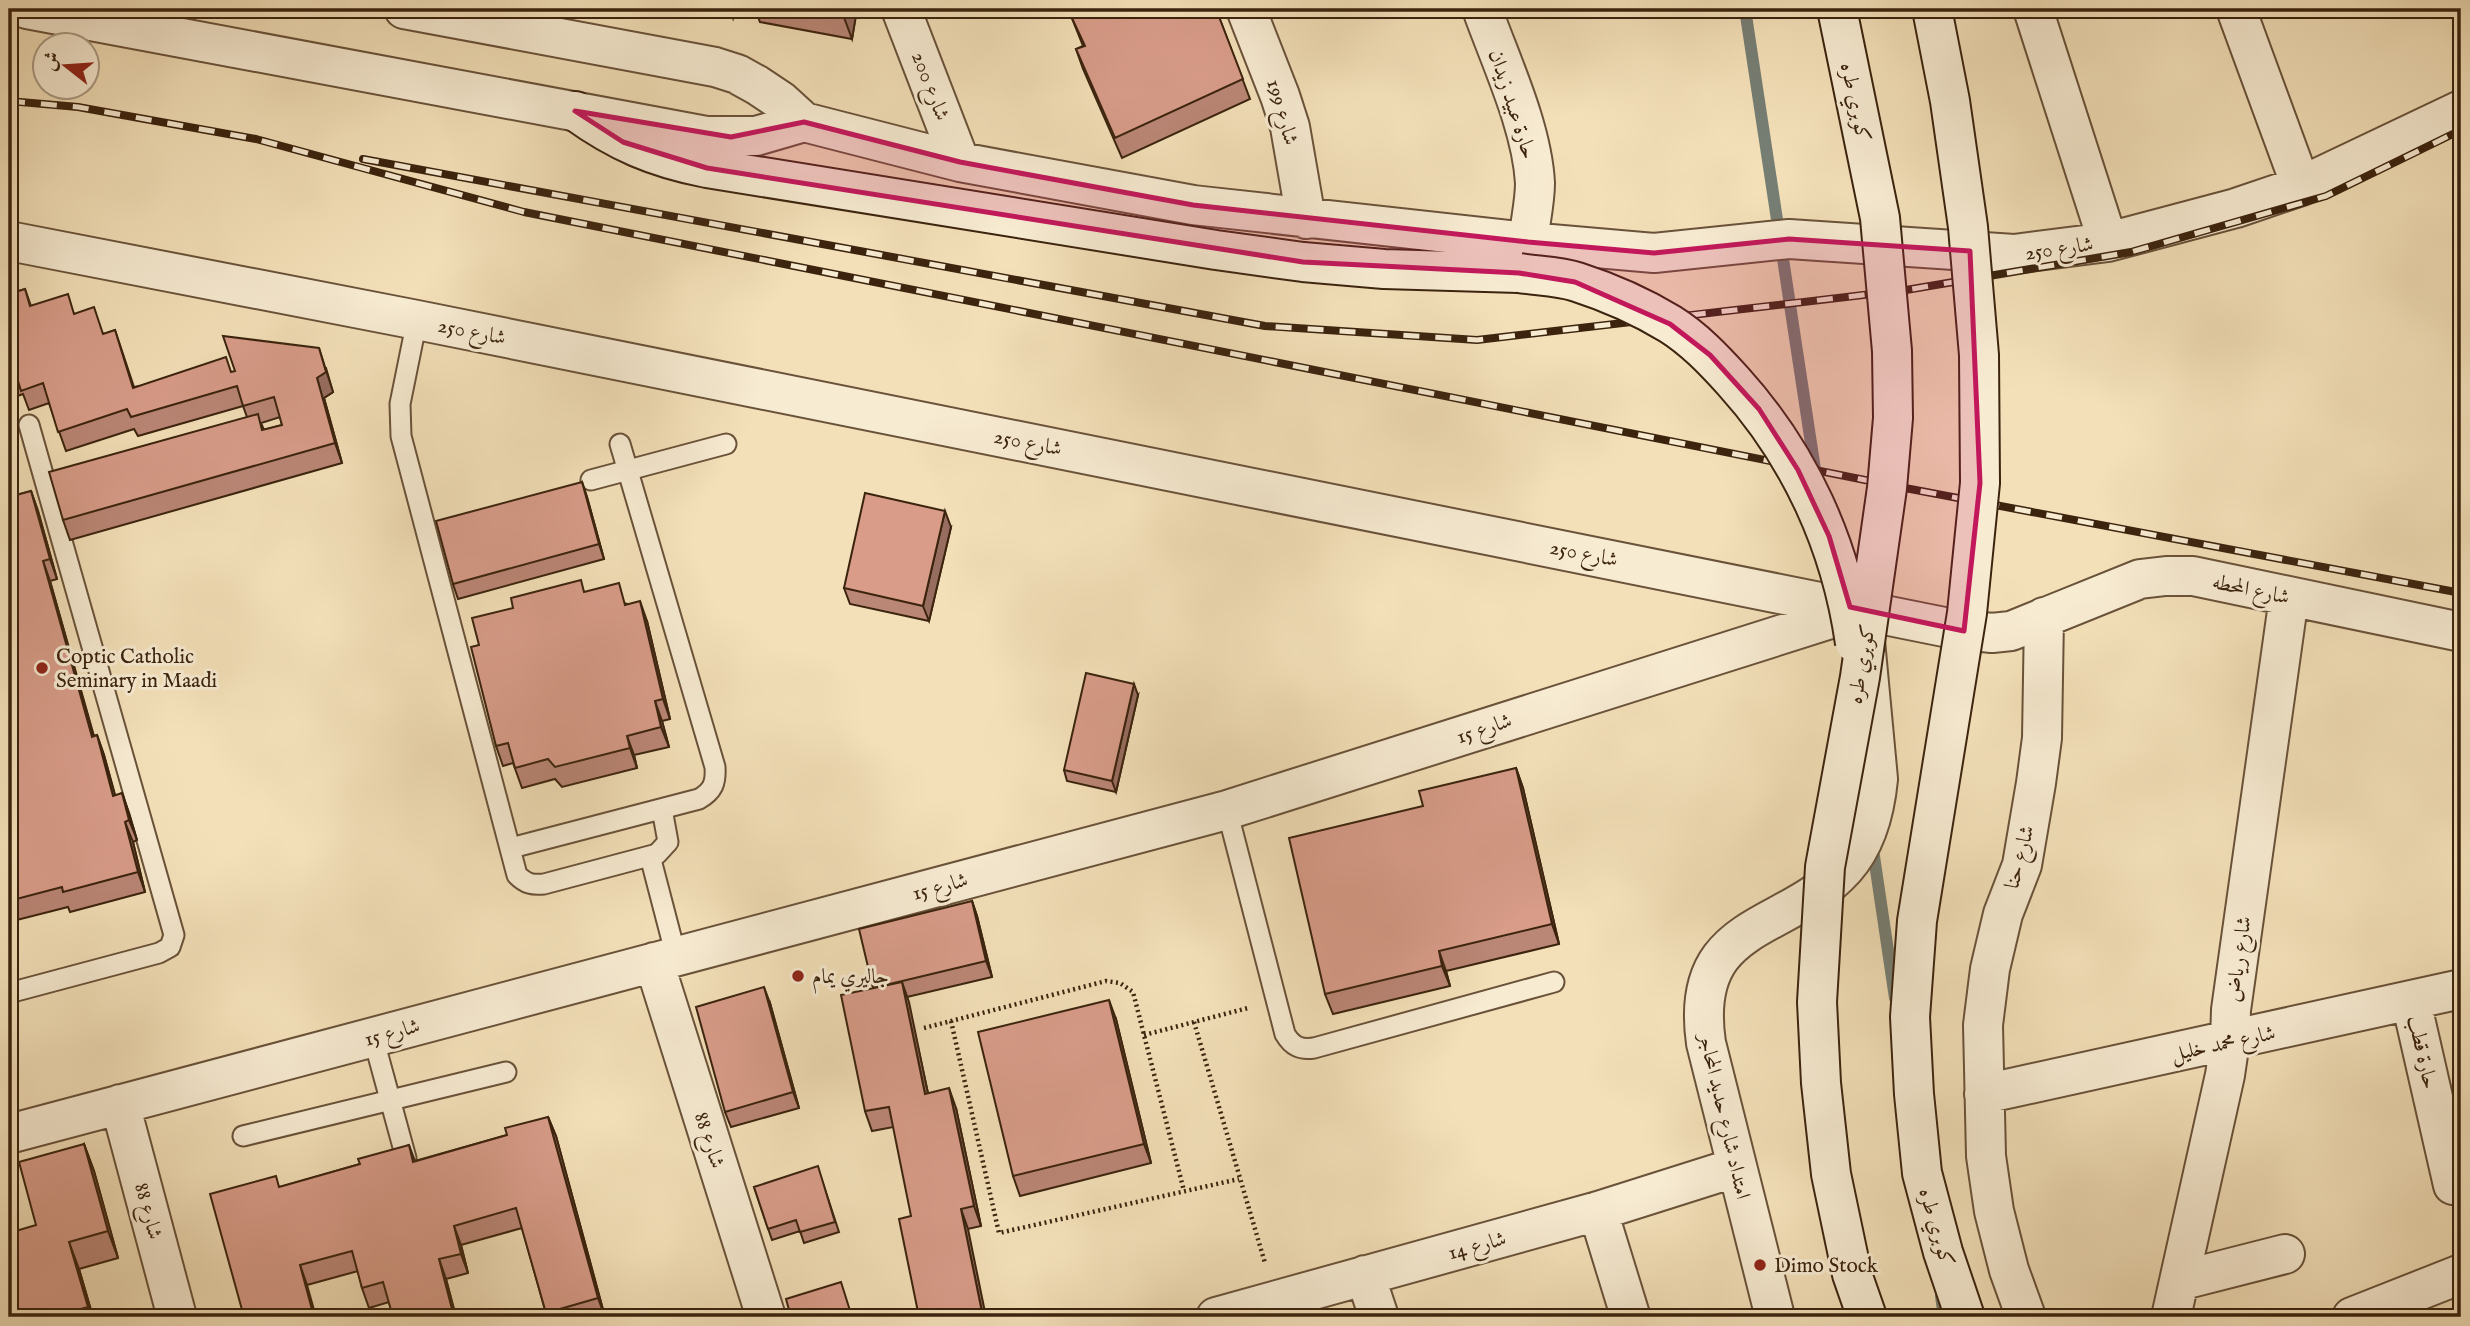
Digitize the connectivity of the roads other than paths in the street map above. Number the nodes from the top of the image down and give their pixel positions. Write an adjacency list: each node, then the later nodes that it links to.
1 (27, 9): 11 (street)
2 (404, 9): 12 (street, شارع 250)
3 (901, 9): 13 (street, شارع 200)
4 (1246, 9): 15 (street, شارع 199)
5 (1482, 9): 18 (street, حارة عبيد زيدان)
6 (1837, 9): 29 (street, كوبري طره, bridge)
7 (1931, 9): 63 (street, كوبري طره, bridge)
8 (2033, 9): 17 (street)
9 (2236, 9): 14 (street)
10 (2461, 110): 14 (street, شارع 250)
11 (575, 111): 12 (street); 18 (street)
12 (804, 121): 13 (street, شارع 250)
13 (960, 162): 15 (street, شارع 250)
14 (2301, 186): 17 (street, شارع 250)
15 (1306, 219): 18 (street, شارع 250)
16 (9, 241): 19 (street, شارع 250)
17 (2108, 242): 18 (street, شارع 250)
18 (1523, 257): 29 (street, bridge)
19 (417, 320): 26 (street, شارع 250); 32 (lane)
20 (29, 425): 37 (lane)
21 (620, 444): 23 (lane)
22 (726, 444): 23 (lane)
23 (627, 470): 24 (lane); 30 (lane)
24 (590, 480)
25 (2289, 597): 27 (street, شارع المحطه); 28 (street, شارع المحطه); 40 (street, شارع رياض)
26 (1862, 609): 27 (street, شارع 250); 31 (street, شارع 15); 48 (street, امتداد شارع حديد المحاجر)
27 (2044, 617): 42 (street, شارع حنا)
28 (2461, 632)
29 (1860, 677): 62 (street, كوبري طره, bridge)
30 (662, 809): 32 (lane); 33 (lane)
31 (1227, 810): 34 (street, شارع 15); 35 (lane)
32 (510, 848): 33 (lane)
33 (650, 856): 34 (lane)
34 (665, 959): 39 (street, شارع 15); 58 (street, شارع 88)
35 (1555, 982)
36 (2461, 992): 38 (street, شارع محمد خليل)
37 (9, 993)
38 (2411, 1001): 40 (street, شارع محمد خليل); 49 (street, حارة قطب)
39 (373, 1037): 43 (lane); 44 (street, شارع 15)
40 (2230, 1041): 42 (street, شارع محمد خليل); 54 (street, شارع رياض)
41 (506, 1072): 43 (lane)
42 (1983, 1094): 64 (street, شارع حنا)
43 (391, 1100): 46 (lane); 47 (lane)
44 (120, 1104): 45 (street, شارع 15); 57 (street, شارع 88)
45 (9, 1134)
46 (243, 1136)
47 (406, 1158)
48 (1737, 1167): 50 (street, شارع 14); 61 (street, امتداد شارع حديد المحاجر)
49 (2453, 1185)
50 (1598, 1212): 52 (street, شارع 14); 55 (street)
51 (2285, 1254): 54 (street)
52 (1365, 1275): 59 (street, شارع 14); 60 (street)
53 (2459, 1284): 56 (street)
54 (2175, 1299)
55 (1630, 1315)
56 (2364, 1315)
57 (177, 1317)
58 (766, 1317)
59 (1216, 1317)
60 (1379, 1317)
61 (1775, 1317)
62 (1867, 1317)
63 (1965, 1317)
64 (2026, 1317)

